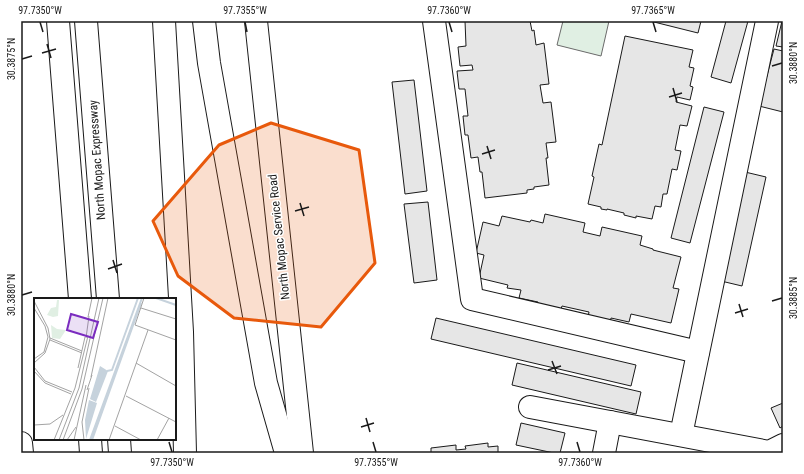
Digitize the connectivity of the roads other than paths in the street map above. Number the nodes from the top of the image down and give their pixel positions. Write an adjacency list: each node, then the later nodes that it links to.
1 (58, 21): 8 (main road)
2 (86, 21): 9 (main road, North Mopac Expressway)
3 (164, 21): 21 (main road)
4 (204, 21): 22 (main road)
5 (256, 21): 23 (main road, North Mopac Service Road)
6 (434, 21): 10 (main road)
7 (767, 21): 10 (main road)
8 (80, 298)
9 (108, 298)
10 (698, 352): 13 (main road)
11 (530, 407): 12 (main road)
12 (610, 422): 13 (main road); 24 (main road)
13 (681, 435): 17 (main road)
14 (90, 440): 19 (main road)
15 (119, 440): 20 (main road)
16 (21, 443): 18 (main road)
17 (783, 445)
18 (22, 453)
19 (92, 453)
20 (120, 453)
21 (185, 453)
22 (286, 453)
23 (302, 453)
24 (604, 453)

